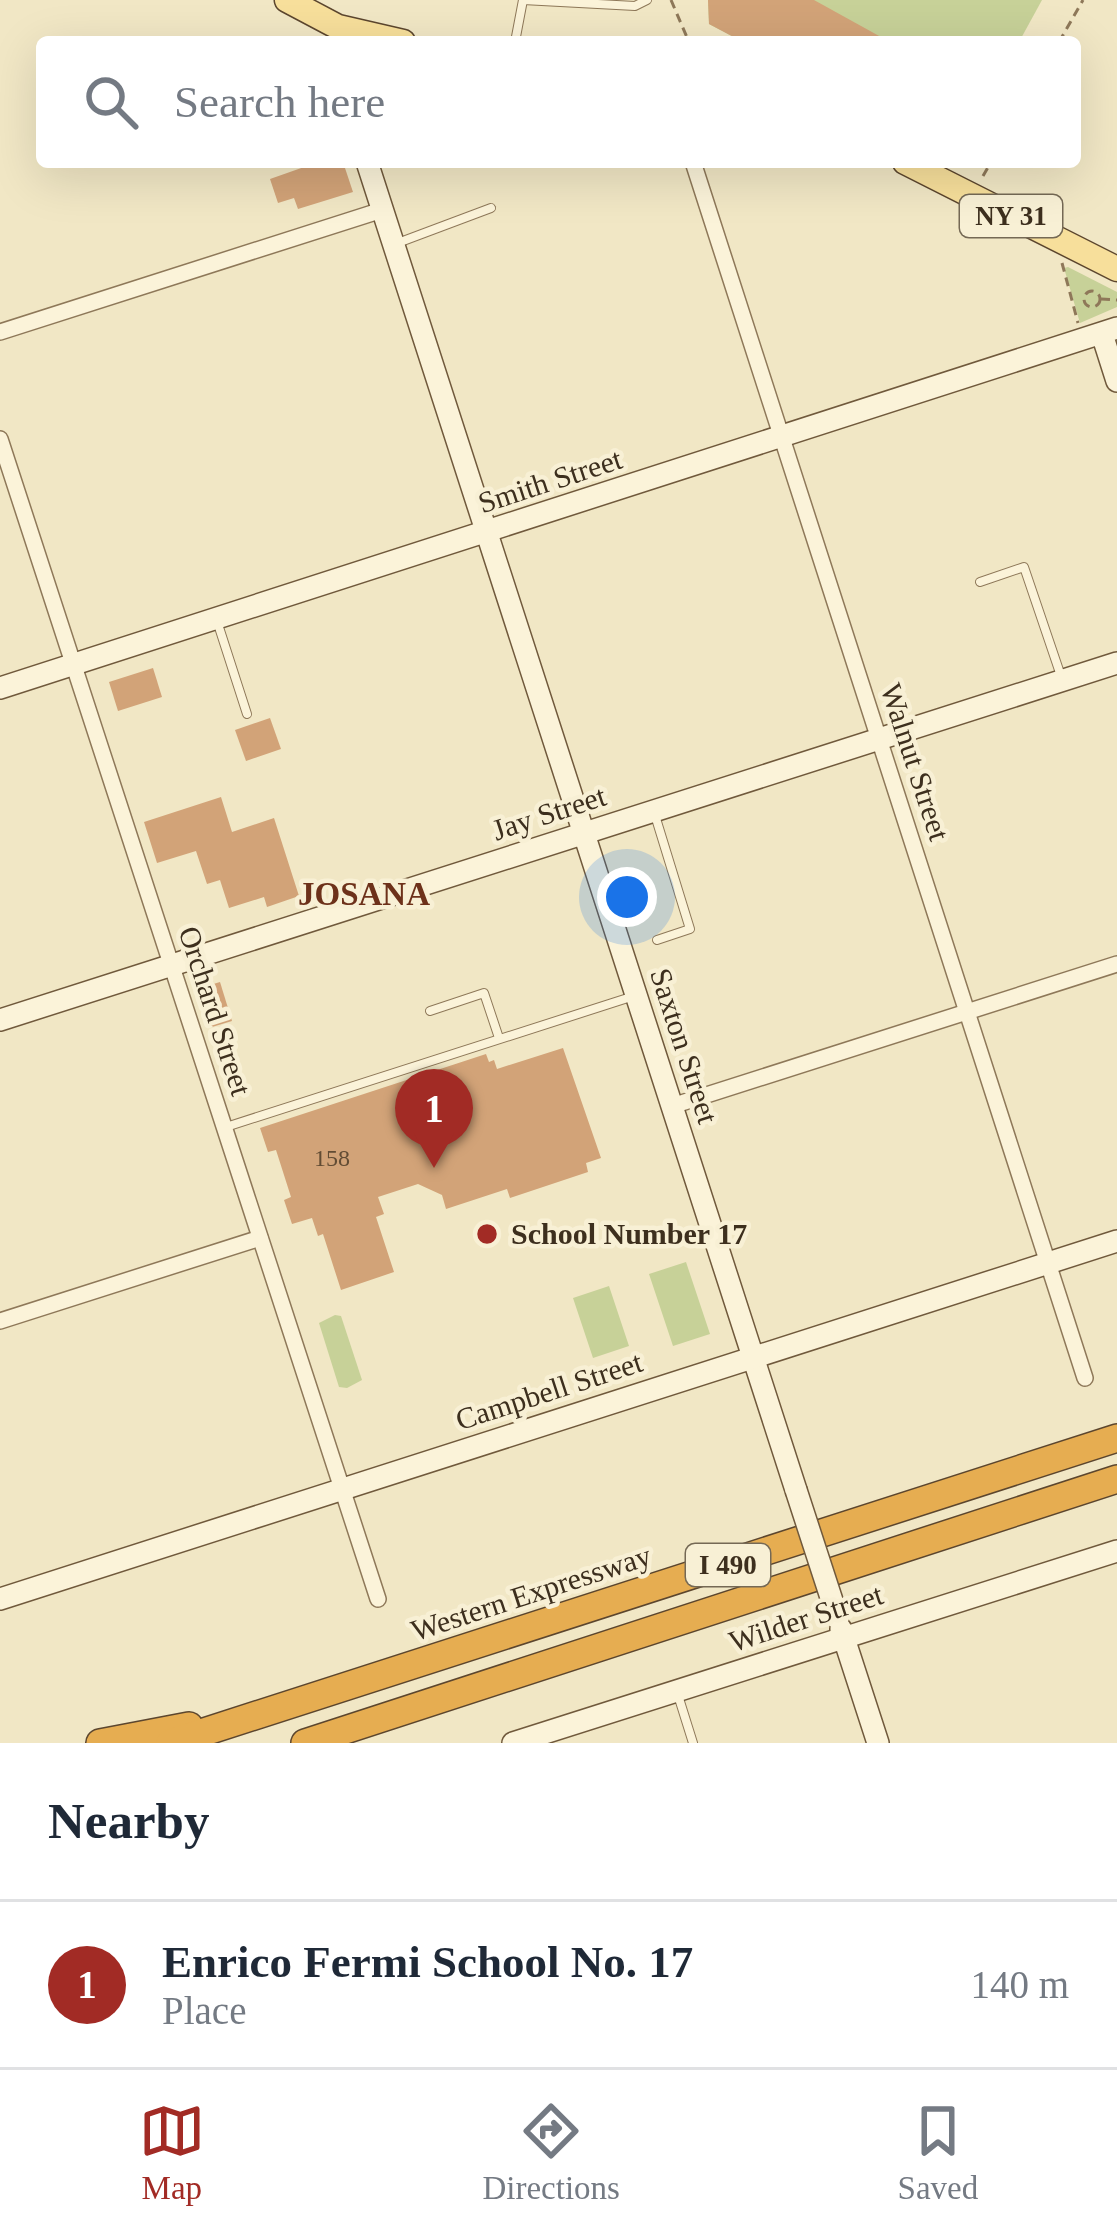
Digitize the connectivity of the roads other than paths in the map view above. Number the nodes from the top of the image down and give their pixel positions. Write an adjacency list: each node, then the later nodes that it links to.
1 (287, 0): 4 (main road)
2 (523, 0): 3 (lane); 5 (lane)
3 (647, 0)
4 (337, 34)
5 (516, 36)
6 (369, 168): 10 (street, Saxton Street)
7 (695, 168): 16 (street, Walnut Street)
8 (916, 168): 12 (main road, NY 31)
9 (491, 208): 11 (lane)
10 (382, 210): 11 (street, Saxton Street); 14 (street)
11 (394, 245): 19 (street, Saxton Street)
12 (1109, 275)
13 (1109, 331): 15 (street); 16 (street, Smith Street)
14 (0, 332)
15 (1117, 382)
16 (782, 438): 19 (street, Smith Street); 27 (street, Walnut Street)
17 (0, 439): 18 (street, Orchard Street)
18 (7, 487): 23 (street, Orchard Street)
19 (487, 533): 21 (street, Smith Street); 29 (street, Saxton Street)
20 (980, 582): 24 (lane)
21 (217, 620): 23 (street, Smith Street); 26 (lane)
22 (1117, 663): 24 (street, Jay Street)
23 (74, 665): 25 (street, Smith Street); 32 (street, Orchard Street)
24 (1063, 680): 27 (street, Jay Street)
25 (0, 688)
26 (247, 714)
27 (879, 739): 28 (street, Jay Street); 35 (street, Walnut Street)
28 (653, 811): 29 (street, Jay Street); 30 (lane)
29 (584, 833): 32 (street, Jay Street); 33 (street, Saxton Street)
30 (657, 940)
31 (1117, 964): 35 (street)
32 (172, 965): 36 (street, Jay Street); 39 (street, Orchard Street)
33 (636, 995): 37 (lane); 38 (street, Saxton Street)
34 (430, 1011): 37 (lane)
35 (967, 1012): 38 (street); 42 (street, Walnut Street)
36 (0, 1020)
37 (499, 1038): 39 (lane)
38 (672, 1106): 44 (street, Saxton Street)
39 (224, 1127): 40 (street, Orchard Street)
40 (260, 1238): 43 (street); 48 (street, Orchard Street)
41 (1117, 1241): 42 (street, Campbell Street)
42 (1048, 1263): 44 (street, Campbell Street); 45 (street, Walnut Street)
43 (0, 1321)
44 (753, 1358): 48 (street, Campbell Street); 52 (street, Saxton Street, bridge)
45 (1085, 1378)
46 (1117, 1438): 53 (highway, Western Expressway / I 490)
47 (1116, 1480): 54 (highway, I 490)
48 (342, 1489): 50 (street, Campbell Street); 51 (street, Orchard Street)
49 (1117, 1551): 52 (street, Wilder Street)
50 (0, 1599)
51 (378, 1599)
52 (841, 1628): 55 (street, Wilder Street); 62 (street, Saxton Street)
53 (338, 1689): 56 (highway); 57 (highway, Western Expressway / I 490)
54 (473, 1690): 58 (highway, I 490); 59 (highway)
55 (677, 1691): 60 (street, Wilder Street); 61 (lane)
56 (100, 1743)
57 (170, 1743)
58 (305, 1743)
59 (364, 1743)
60 (513, 1743)
61 (693, 1743)
62 (878, 1743)

